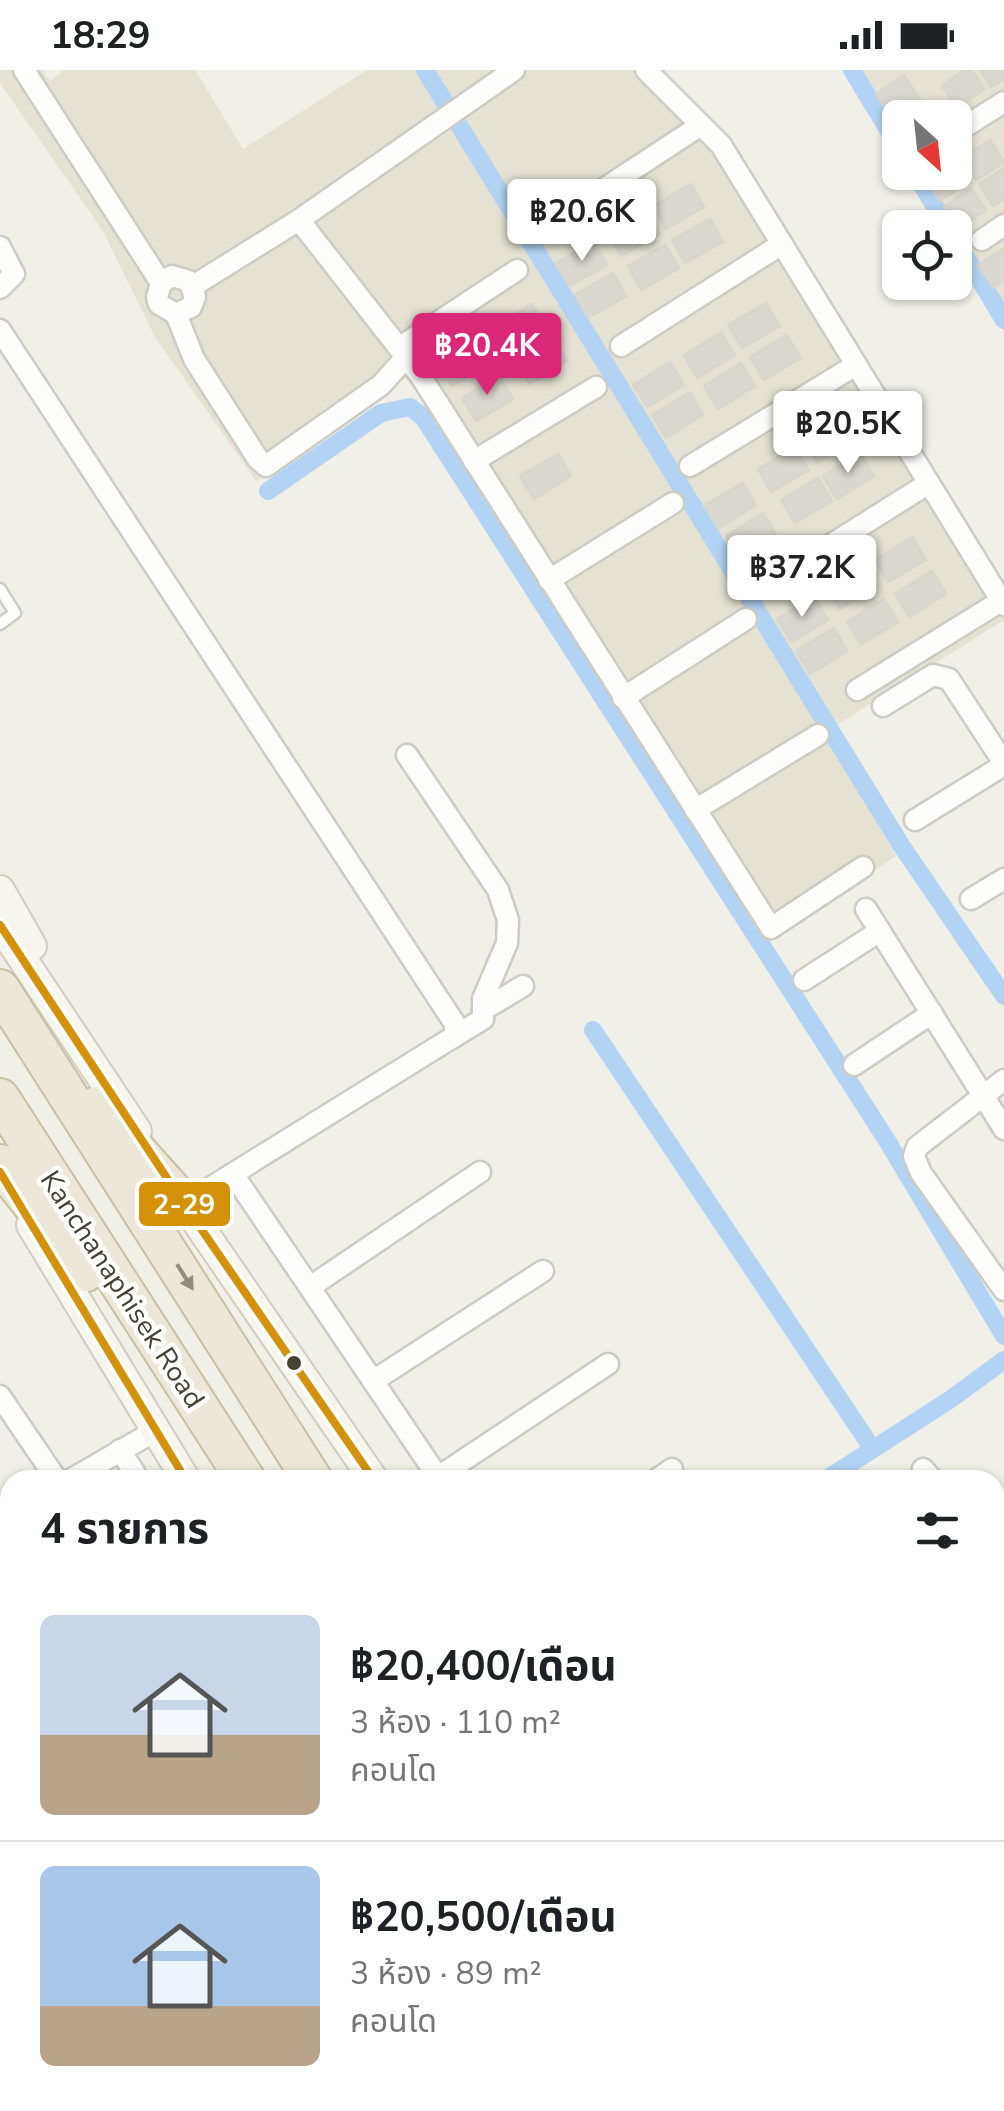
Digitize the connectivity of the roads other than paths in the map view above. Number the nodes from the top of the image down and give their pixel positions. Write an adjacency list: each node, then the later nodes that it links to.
1 (24, 70): 14 (street)
2 (514, 70): 7 (street)
3 (646, 70): 6 (street)
4 (1004, 102): 5 (street)
5 (972, 122)
6 (701, 125): 9 (street); 11 (street)
7 (299, 220): 15 (street); 20 (street)
8 (1004, 225): 10 (street)
9 (540, 230)
10 (982, 240)
11 (782, 244): 19 (street); 21 (street)
12 (0, 248): 16 (street)
13 (517, 270): 20 (street)
14 (160, 283): 15 (street); 17 (street)
15 (193, 286): 17 (street)
16 (0, 288)
17 (176, 314): 20 (street)
18 (0, 330): 53 (street)
19 (620, 346)
20 (403, 352): 23 (street)
21 (856, 365): 24 (street); 25 (street)
22 (596, 386): 23 (street)
23 (474, 461): 28 (street)
24 (690, 466)
25 (928, 483): 27 (street); 30 (street)
26 (672, 504): 28 (street)
27 (778, 578)
28 (549, 580): 34 (street)
29 (0, 589): 32 (lane)
30 (1002, 603): 33 (street)
31 (746, 619): 34 (street)
32 (0, 624)
33 (857, 690)
34 (623, 698): 39 (street)
35 (882, 706): 38 (street)
36 (818, 735): 39 (street)
37 (407, 755): 51 (street)
38 (1004, 764): 40 (street)
39 (695, 810): 41 (street)
40 (915, 820)
41 (863, 867)
42 (1004, 879): 44 (street)
43 (0, 890): 55 (main road)
44 (972, 899)
45 (866, 909): 47 (street)
46 (0, 926): 55 (main road)
47 (880, 931): 48 (street); 52 (street)
48 (804, 980)
49 (523, 986): 51 (street)
50 (10, 1004): 65 (highway); 81 (highway, Kanchanaphisek Road, one-way to 81)
51 (484, 1010): 53 (street)
52 (932, 1013): 54 (street); 57 (street)
53 (455, 1036): 63 (street)
54 (854, 1065)
55 (104, 1080): 65 (main road)
56 (1004, 1080): 57 (street)
57 (982, 1094): 59 (street); 69 (street)
58 (0, 1098): 74 (highway, Kanchanaphisek Road)
59 (1004, 1130)
60 (0, 1164): 74 (highway)
61 (0, 1172): 66 (main road)
62 (480, 1172): 68 (street)
63 (233, 1174): 65 (street); 68 (street)
64 (0, 1189): 66 (main road)
65 (184, 1204): 82 (main road)
66 (31, 1226): 73 (main road)
67 (543, 1271): 71 (street)
68 (310, 1287): 71 (street)
69 (1004, 1290)
70 (608, 1364): 84 (street)
71 (373, 1382): 83 (street)
72 (0, 1396): 76 (street)
73 (156, 1431): 75 (street); 79 (main road)
74 (219, 1438): 80 (highway, Kanchanaphisek Road)
75 (120, 1450): 77 (street); 78 (street)
76 (50, 1470)
77 (87, 1470)
78 (133, 1470)
79 (180, 1470)
80 (240, 1470)
81 (308, 1470)
82 (367, 1470)
83 (434, 1470)
84 (451, 1470)

